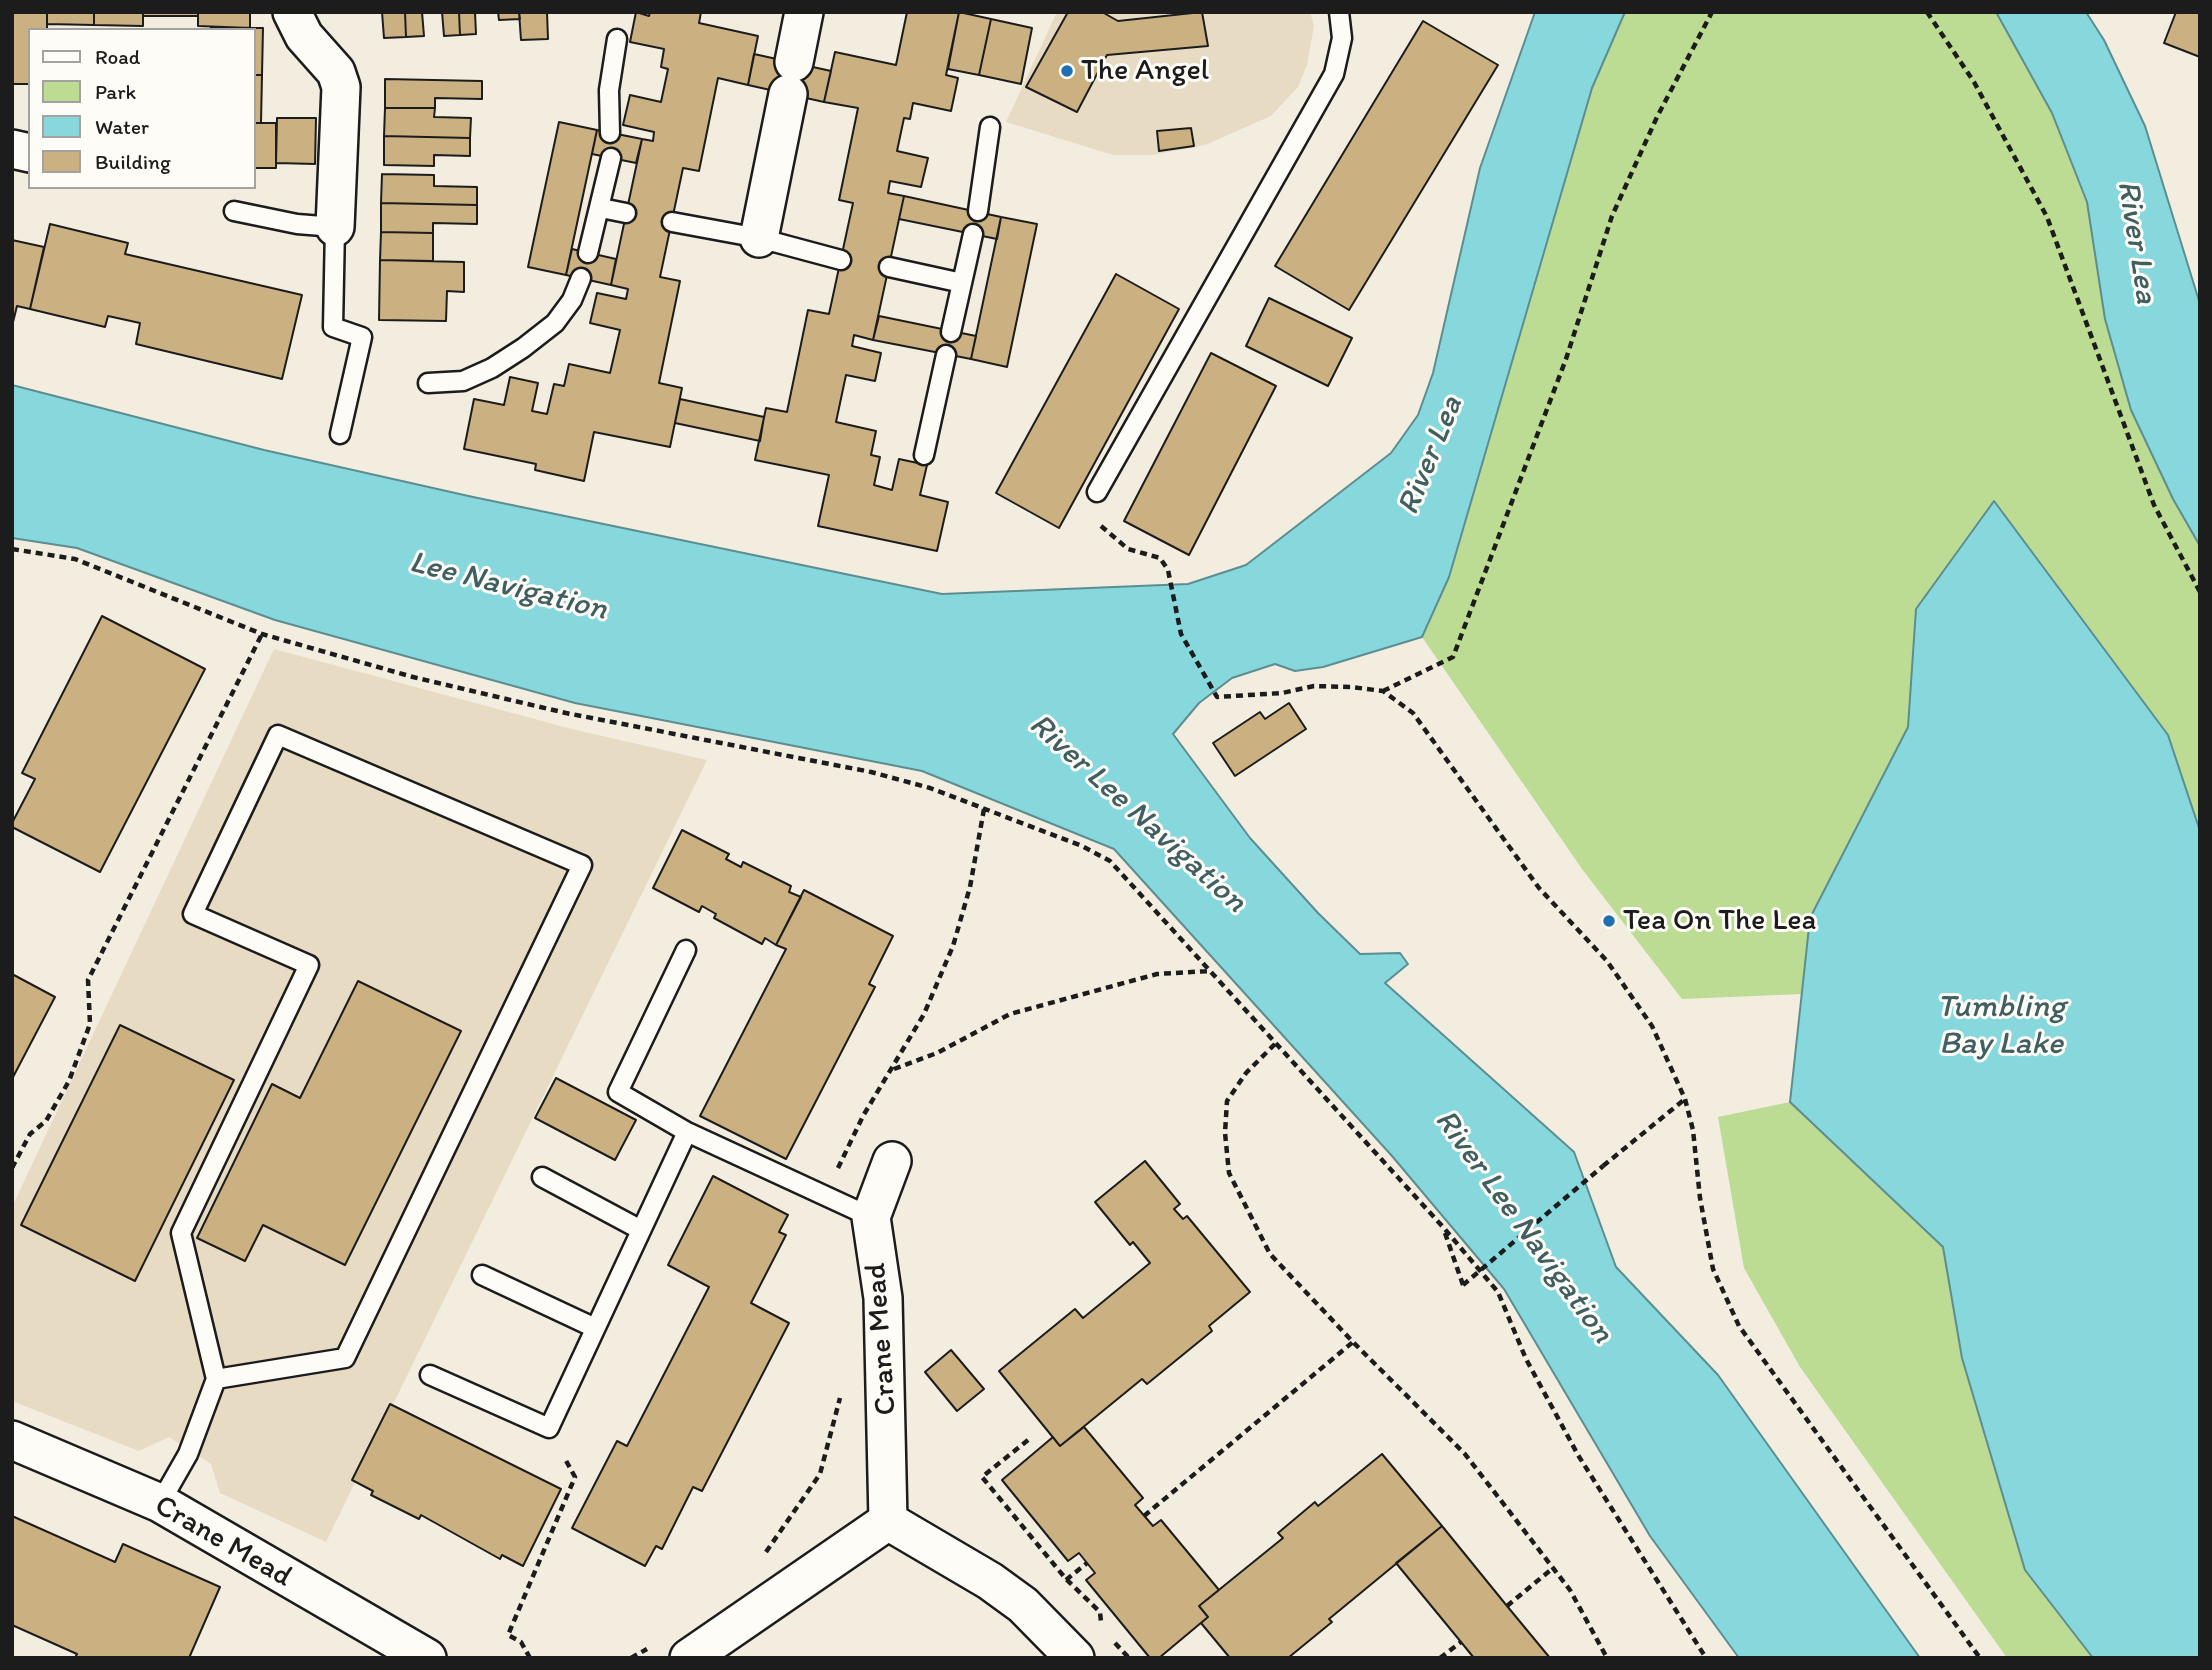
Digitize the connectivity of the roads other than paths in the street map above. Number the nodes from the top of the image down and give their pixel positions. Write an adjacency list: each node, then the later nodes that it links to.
1 (292, 12): 13 (street)
2 (804, 12): 15 (street)
3 (1339, 12): 26 (lane)
4 (617, 38): 6 (lane)
5 (990, 127): 10 (lane)
6 (610, 133)
7 (611, 158): 8 (lane)
8 (601, 208): 11 (lane); 16 (lane)
9 (234, 211): 13 (lane)
10 (978, 211)
11 (626, 213)
12 (671, 222): 15 (lane)
13 (335, 227): 24 (lane)
14 (973, 234): 20 (lane)
15 (759, 238): 17 (lane)
16 (588, 253)
17 (841, 260)
18 (889, 267): 20 (lane)
19 (581, 278): 23 (lane)
20 (962, 283): 21 (lane)
21 (951, 332)
22 (946, 355): 25 (lane)
23 (428, 383)
24 (340, 434)
25 (924, 455)
26 (1097, 492)
27 (686, 950): 28 (lane)
28 (687, 1132): 31 (lane); 32 (lane)
29 (892, 1161): 31 (street, Crane Mead)
30 (542, 1177): 32 (lane)
31 (872, 1217): 39 (street, Crane Mead)
32 (641, 1230): 34 (lane)
33 (482, 1275): 34 (lane)
34 (595, 1328): 35 (lane)
35 (430, 1375)
36 (216, 1379): 36 (lane); 38 (lane)
37 (12, 1440): 38 (street, Crane Mead)
38 (160, 1503): 40 (street, Crane Mead)
39 (888, 1521): 41 (street); 42 (street)
40 (427, 1658)
41 (689, 1658)
42 (1075, 1658)

